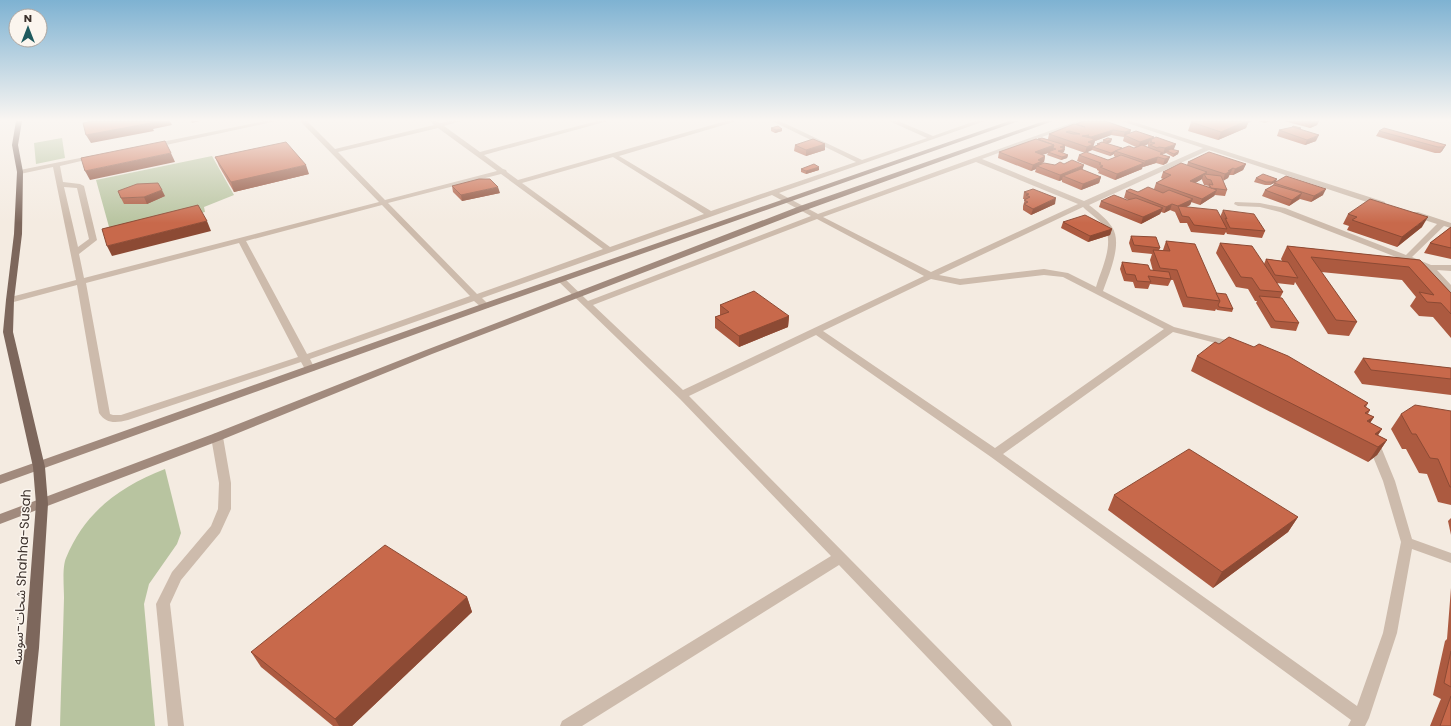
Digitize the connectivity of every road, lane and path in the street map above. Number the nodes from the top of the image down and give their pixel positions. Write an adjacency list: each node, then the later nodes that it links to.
1 (17, 155): 18 (main road, شحات-سوسه Shahha-Susah)
2 (338, 155): 23 (street)
3 (481, 155): 17 (street)
4 (619, 155): 13 (street)
5 (847, 155): 15 (street)
6 (883, 155): 15 (street)
7 (918, 155): 22 (street)
8 (954, 155): 27 (street)
9 (988, 155): 14 (street)
10 (1194, 155): 24 (street)
11 (1230, 155): 26 (street)
12 (102, 156): 16 (street)
13 (615, 156): 19 (street); 29 (street)
14 (976, 159): 24 (street); 30 (street)
15 (862, 162): 21 (street)
16 (56, 165): 18 (street); 20 (street)
17 (504, 171): 19 (street); 23 (street)
18 (20, 172): 46 (main road, شحات-سوسه Shahha-Susah)
19 (519, 182): 34 (street)
20 (60, 184): 35 (street); 35 (street)
21 (774, 192): 22 (street); 29 (street)
22 (787, 200): 27 (street); 40 (street)
23 (383, 202): 33 (street); 45 (street)
24 (1084, 204): 39 (street); 43 (street)
25 (1238, 204): 36 (street)
26 (1392, 207)
27 (803, 208): 30 (street); 44 (street)
28 (1406, 212): 31 (street)
29 (710, 214): 34 (street)
30 (818, 216): 39 (street); 47 (street)
31 (1443, 223): 32 (street); 36 (street)
32 (1451, 226)
33 (242, 240): 41 (street); 52 (street)
34 (609, 250): 45 (street)
35 (74, 253): 41 (street)
36 (1407, 258): 37 (street)
37 (1430, 267): 38 (street); 42 (street)
38 (1451, 268)
39 (931, 276): 43 (street); 50 (street)
40 (561, 280): 44 (street); 48 (street)
41 (81, 282): 46 (street); 52 (street)
42 (1451, 290)
43 (1099, 291): 49 (street)
44 (577, 295): 47 (street); 56 (street)
45 (474, 297): 48 (street); 52 (street)
46 (10, 300): 58 (main road, شحات-سوسه Shahha-Susah)
47 (587, 304): 54 (street)
48 (484, 306): 53 (street)
49 (1171, 329): 51 (street); 57 (street)
50 (817, 331): 54 (street); 57 (street)
51 (1247, 348)
52 (304, 358): 53 (street)
53 (310, 369): 58 (street)
54 (682, 395): 63 (street)
55 (1369, 432): 62 (street)
56 (217, 437): 60 (street); 67 (street)
57 (995, 454): 65 (street)
58 (39, 467): 59 (street); 60 (main road, شحات-سوسه Shahha-Susah)
59 (0, 480)
60 (42, 504): 61 (street); 66 (main road, شحات-سوسه Shahha-Susah)
61 (0, 519)
62 (1407, 542): 64 (street); 65 (street)
63 (840, 557): 68 (street); 69 (street)
64 (1451, 558)
65 (1359, 722)
66 (23, 726)
67 (176, 726)
68 (568, 726)
69 (1004, 726)

